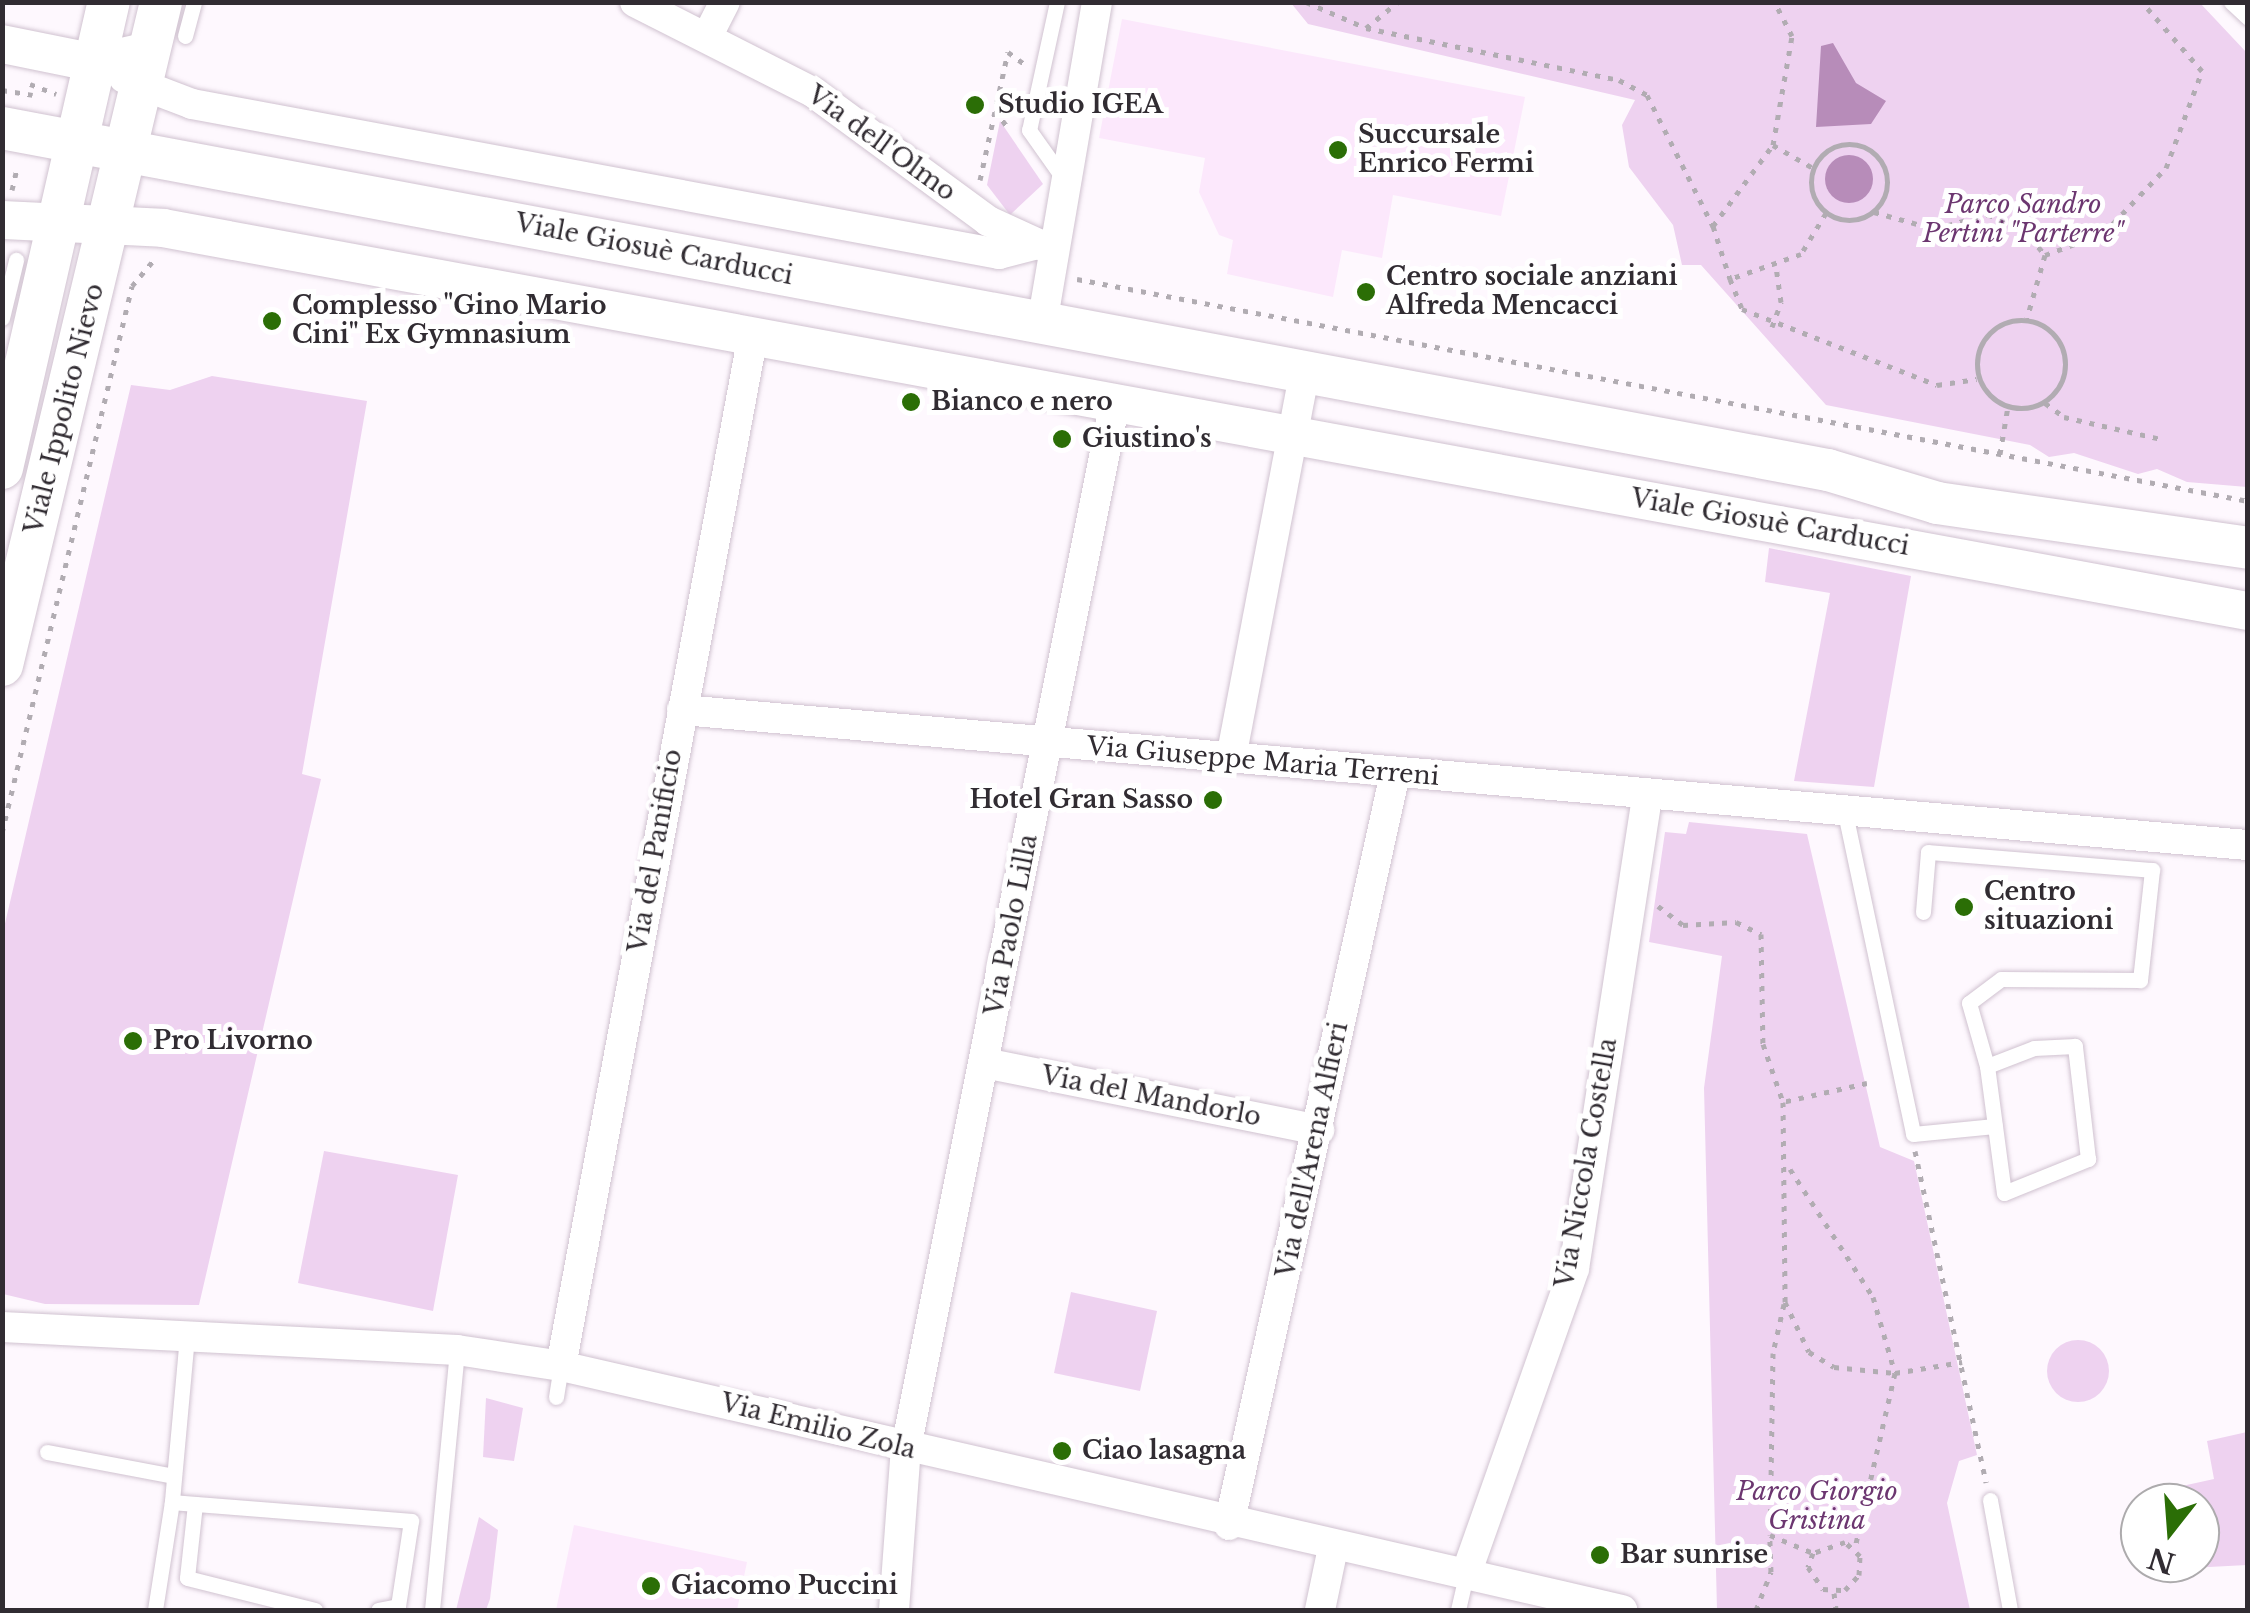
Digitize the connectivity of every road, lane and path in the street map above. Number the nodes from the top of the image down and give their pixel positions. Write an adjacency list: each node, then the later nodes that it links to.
1 (194, 2): 16 (lane)
2 (635, 2): 14 (street, Via dell'Olmo)
3 (725, 2): 14 (street)
4 (1057, 2): 18 (lane)
5 (1097, 2): 28 (street)
6 (1306, 2): 13 (path)
7 (1398, 2): 13 (path)
8 (1775, 2): 24 (path)
9 (2142, 2): 37 (path)
10 (2231, 2): 12 (lane)
11 (94, 6): 17 (main road, Viale Ippolito Nievo)
12 (2248, 18)
13 (1366, 28): 34 (path)
14 (707, 38): 38 (street, Via dell'Olmo)
15 (2, 44): 17 (street)
16 (159, 44): 17 (street); 26 (main road, Viale Ippolito Nievo); 38 (street)
17 (94, 63): 23 (main road, Viale Ippolito Nievo)
18 (1038, 84): 21 (path); 28 (lane)
19 (2, 90): 20 (path)
20 (35, 90)
21 (995, 110): 22 (path); 29 (path)
22 (1016, 139)
23 (77, 142): 25 (main road, Viale Giosuè Carducci); 26 (main road, Viale Giosuè Carducci); 35 (main road, Viale Ippolito Nievo)
24 (1773, 145): 27 (path); 34 (path)
25 (10, 148): 30 (path)
26 (127, 153): 33 (main road, Viale Ippolito Nievo); 44 (main road, Viale Giosuè Carducci)
27 (1813, 168): 31 (path); 32 (path)
28 (1066, 182): 38 (street)
29 (990, 195)
30 (4, 209): 35 (street, Viale Giosuè Carducci)
31 (1874, 212): 32 (path); 37 (path)
32 (1826, 213): 40 (path)
33 (112, 220): 35 (street, Viale Giosuè Carducci); 46 (street, Viale Giosuè Carducci); 59 (main road, Viale Ippolito Nievo)
34 (1713, 226): 41 (path)
35 (57, 230): 55 (main road, Viale Ippolito Nievo)
36 (157, 255): 67 (path)
37 (2046, 255): 43 (path)
38 (1048, 256): 44 (street); 54 (path)
39 (16, 260): 42 (lane)
40 (1776, 266): 41 (path); 45 (path)
41 (1730, 279): 45 (path)
42 (2, 318)
43 (2027, 319): 48 (path); 50 (path)
44 (1042, 324): 47 (main road, Viale Giosuè Carducci)
45 (1772, 327): 48 (path)
46 (752, 335): 49 (street, Viale Giosuè Carducci); 60 (street, Via del Panificio)
47 (1306, 371): 52 (street); 57 (main road, Viale Giosuè Carducci)
48 (1977, 380): 51 (path)
49 (1115, 402): 52 (street, Viale Giosuè Carducci); 61 (street, Via Paolo Lilla)
50 (2045, 403): 51 (path); 53 (path)
51 (2008, 406): 54 (path)
52 (1292, 435): 58 (street, Viale Giosuè Carducci); 62 (street)
53 (2160, 439)
54 (2000, 454): 56 (path)
55 (2, 468)
56 (2248, 502)
57 (2248, 548)
58 (2248, 611)
59 (2, 665)
60 (682, 710): 61 (street, Via Giuseppe Maria Terreni); 85 (street, Via del Panificio)
61 (1050, 742): 62 (street, Via Giuseppe Maria Terreni); 72 (street, Via Paolo Lilla)
62 (1231, 758): 63 (street, Via Giuseppe Maria Terreni)
63 (1395, 774): 64 (street, Via Giuseppe Maria Terreni); 77 (street, Via dell'Arena Alfieri)
64 (1647, 797): 65 (street, Via Giuseppe Maria Terreni); 99 (street, Via Niccola Costella)
65 (1845, 814): 66 (street, Via Giuseppe Maria Terreni); 78 (lane)
66 (1967, 823): 68 (street, Via Giuseppe Maria Terreni); 69 (lane)
67 (2, 834)
68 (2248, 845)
69 (1965, 856): 71 (lane); 73 (lane)
70 (1654, 902): 75 (path)
71 (1923, 912)
72 (984, 1063): 77 (street, Via del Mandorlo); 88 (street, Via Paolo Lilla)
73 (1988, 1066): 76 (lane); 76 (lane)
74 (1867, 1083): 75 (path)
75 (1782, 1102): 79 (path)
76 (1995, 1126): 78 (lane)
77 (1318, 1130): 94 (street, Via dell'Arena Alfieri)
78 (1913, 1134): 84 (path)
79 (1788, 1164): 80 (path); 86 (path)
80 (1785, 1302): 86 (path); 95 (path)
81 (2, 1327): 82 (street, Via Emilio Zola)
82 (187, 1336): 83 (street, Via Emilio Zola); 90 (lane)
83 (457, 1350): 85 (street, Via Emilio Zola); 104 (lane)
84 (1962, 1362): 86 (path); 91 (path)
85 (566, 1367): 87 (lane); 88 (street, Via Emilio Zola)
86 (1895, 1374): 97 (path)
87 (561, 1398)
88 (906, 1448): 94 (street, Via Emilio Zola); 105 (street, Via Paolo Lilla)
89 (46, 1452): 90 (lane)
90 (174, 1476): 92 (lane)
91 (1990, 1500): 111 (lane)
92 (172, 1502): 93 (lane); 101 (lane)
93 (195, 1504): 102 (lane); 103 (lane)
94 (1229, 1525): 96 (street, Via Emilio Zola)
95 (1770, 1535): 98 (path); 109 (path)
96 (1333, 1548): 99 (street, Via Emilio Zola); 106 (street)
97 (1854, 1548): 98 (path); 100 (path)
98 (1813, 1552): 100 (path)
99 (1466, 1574): 107 (lane); 108 (street, Via Emilio Zola)
100 (1834, 1593): 110 (path)
101 (155, 1610)
102 (315, 1610)
103 (378, 1610)
104 (432, 1610)
105 (894, 1610)
106 (1320, 1610)
107 (1458, 1610)
108 (1622, 1610)
109 (1756, 1610)
110 (1836, 1610)
111 (2010, 1610)

